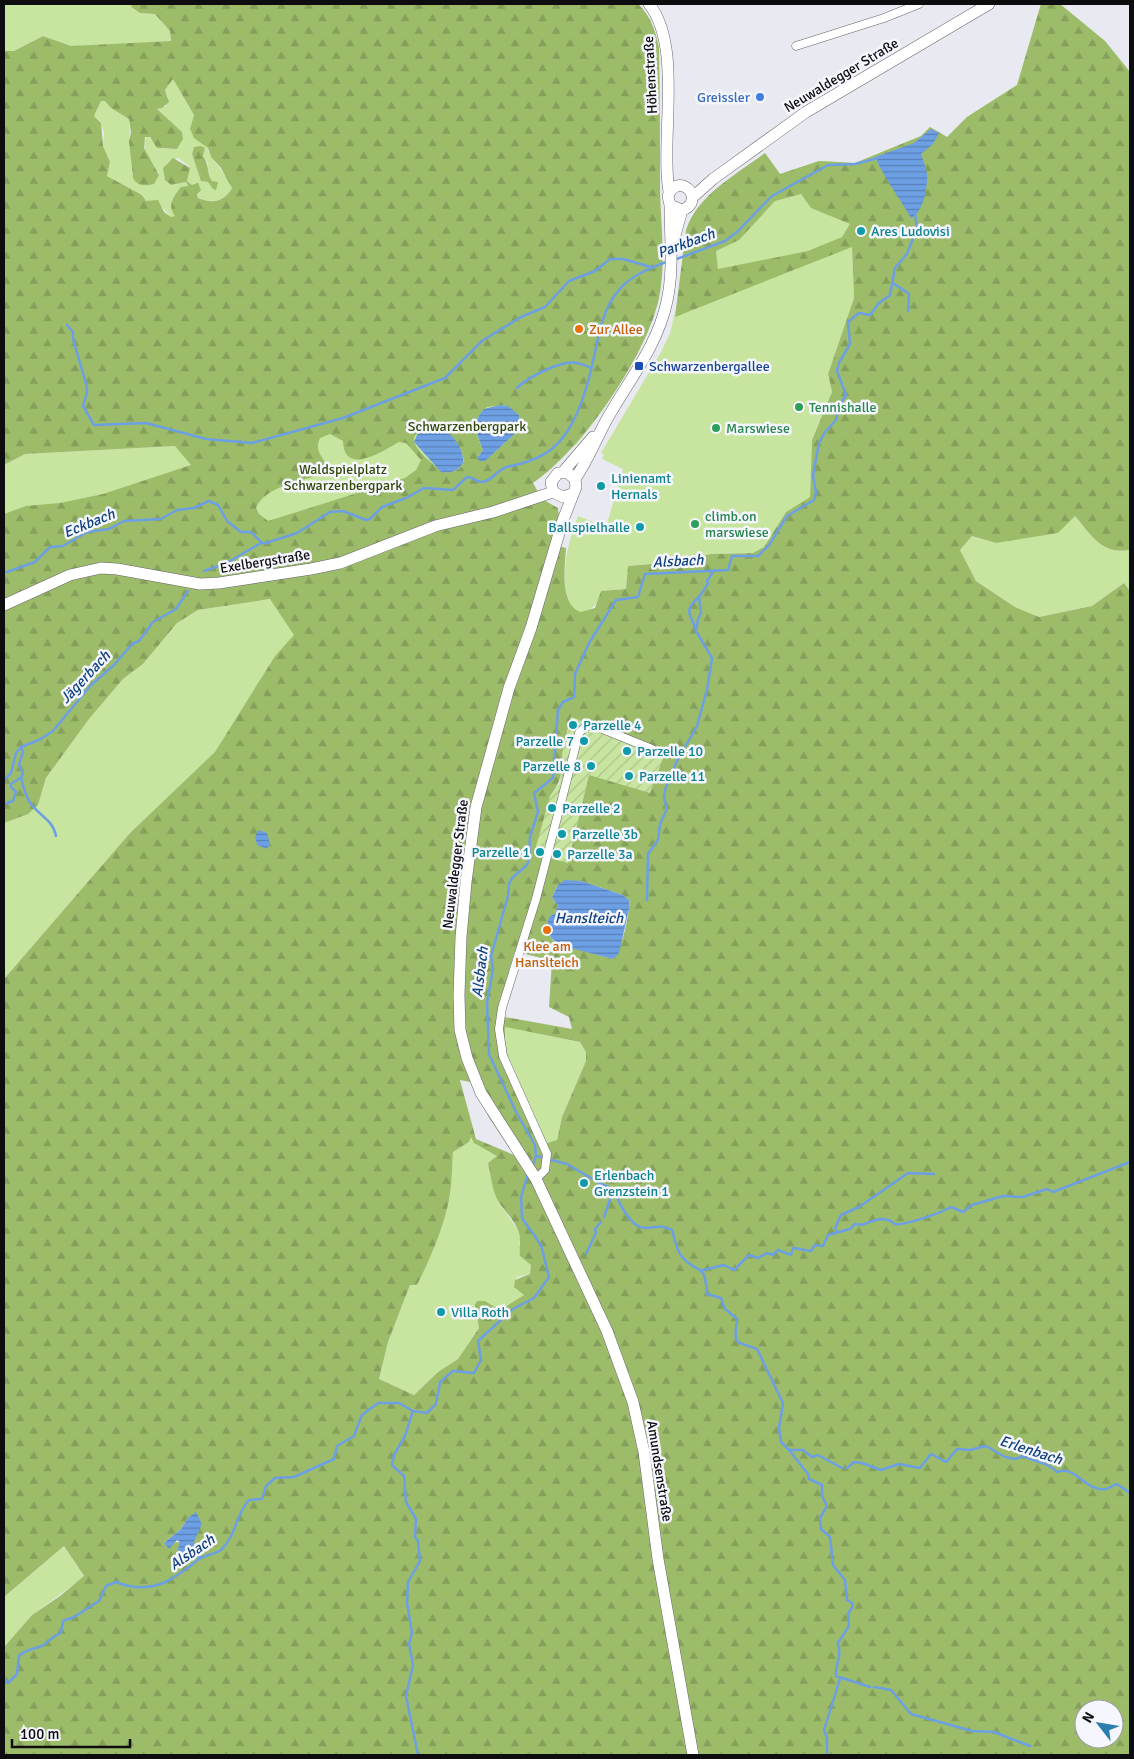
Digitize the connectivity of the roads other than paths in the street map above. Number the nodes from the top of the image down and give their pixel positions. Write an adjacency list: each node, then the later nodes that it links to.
1 (649, 4): 5 (main road, Höhenstraße)
2 (919, 4): 4 (street)
3 (989, 4): 6 (main road, Neuwaldegger Straße)
4 (796, 46)
5 (668, 149): 6 (main road, Höhenstraße); 7 (main road, Höhenstraße)
6 (687, 190): 7 (main road, Neuwaldegger Straße); 9 (main road, Neuwaldegger Straße)
7 (669, 192): 8 (main road)
8 (670, 205): 9 (main road); 10 (main road)
9 (682, 210): 10 (main road, Neuwaldegger Straße)
10 (671, 250): 11 (main road)
11 (606, 421): 12 (main road); 13 (main road)
12 (563, 472): 13 (main road); 14 (main road)
13 (575, 479): 15 (main road)
14 (554, 490): 15 (main road); 16 (main road, Neuwaldegger Straße); 17 (main road, Exelbergstraße)
15 (572, 494): 16 (main road, Neuwaldegger Straße)
16 (562, 520): 19 (main road, Neuwaldegger Straße)
17 (4, 605)
18 (652, 749): 19 (street)
19 (535, 1177): 20 (main road, Amundsenstraße)
20 (693, 1755)

